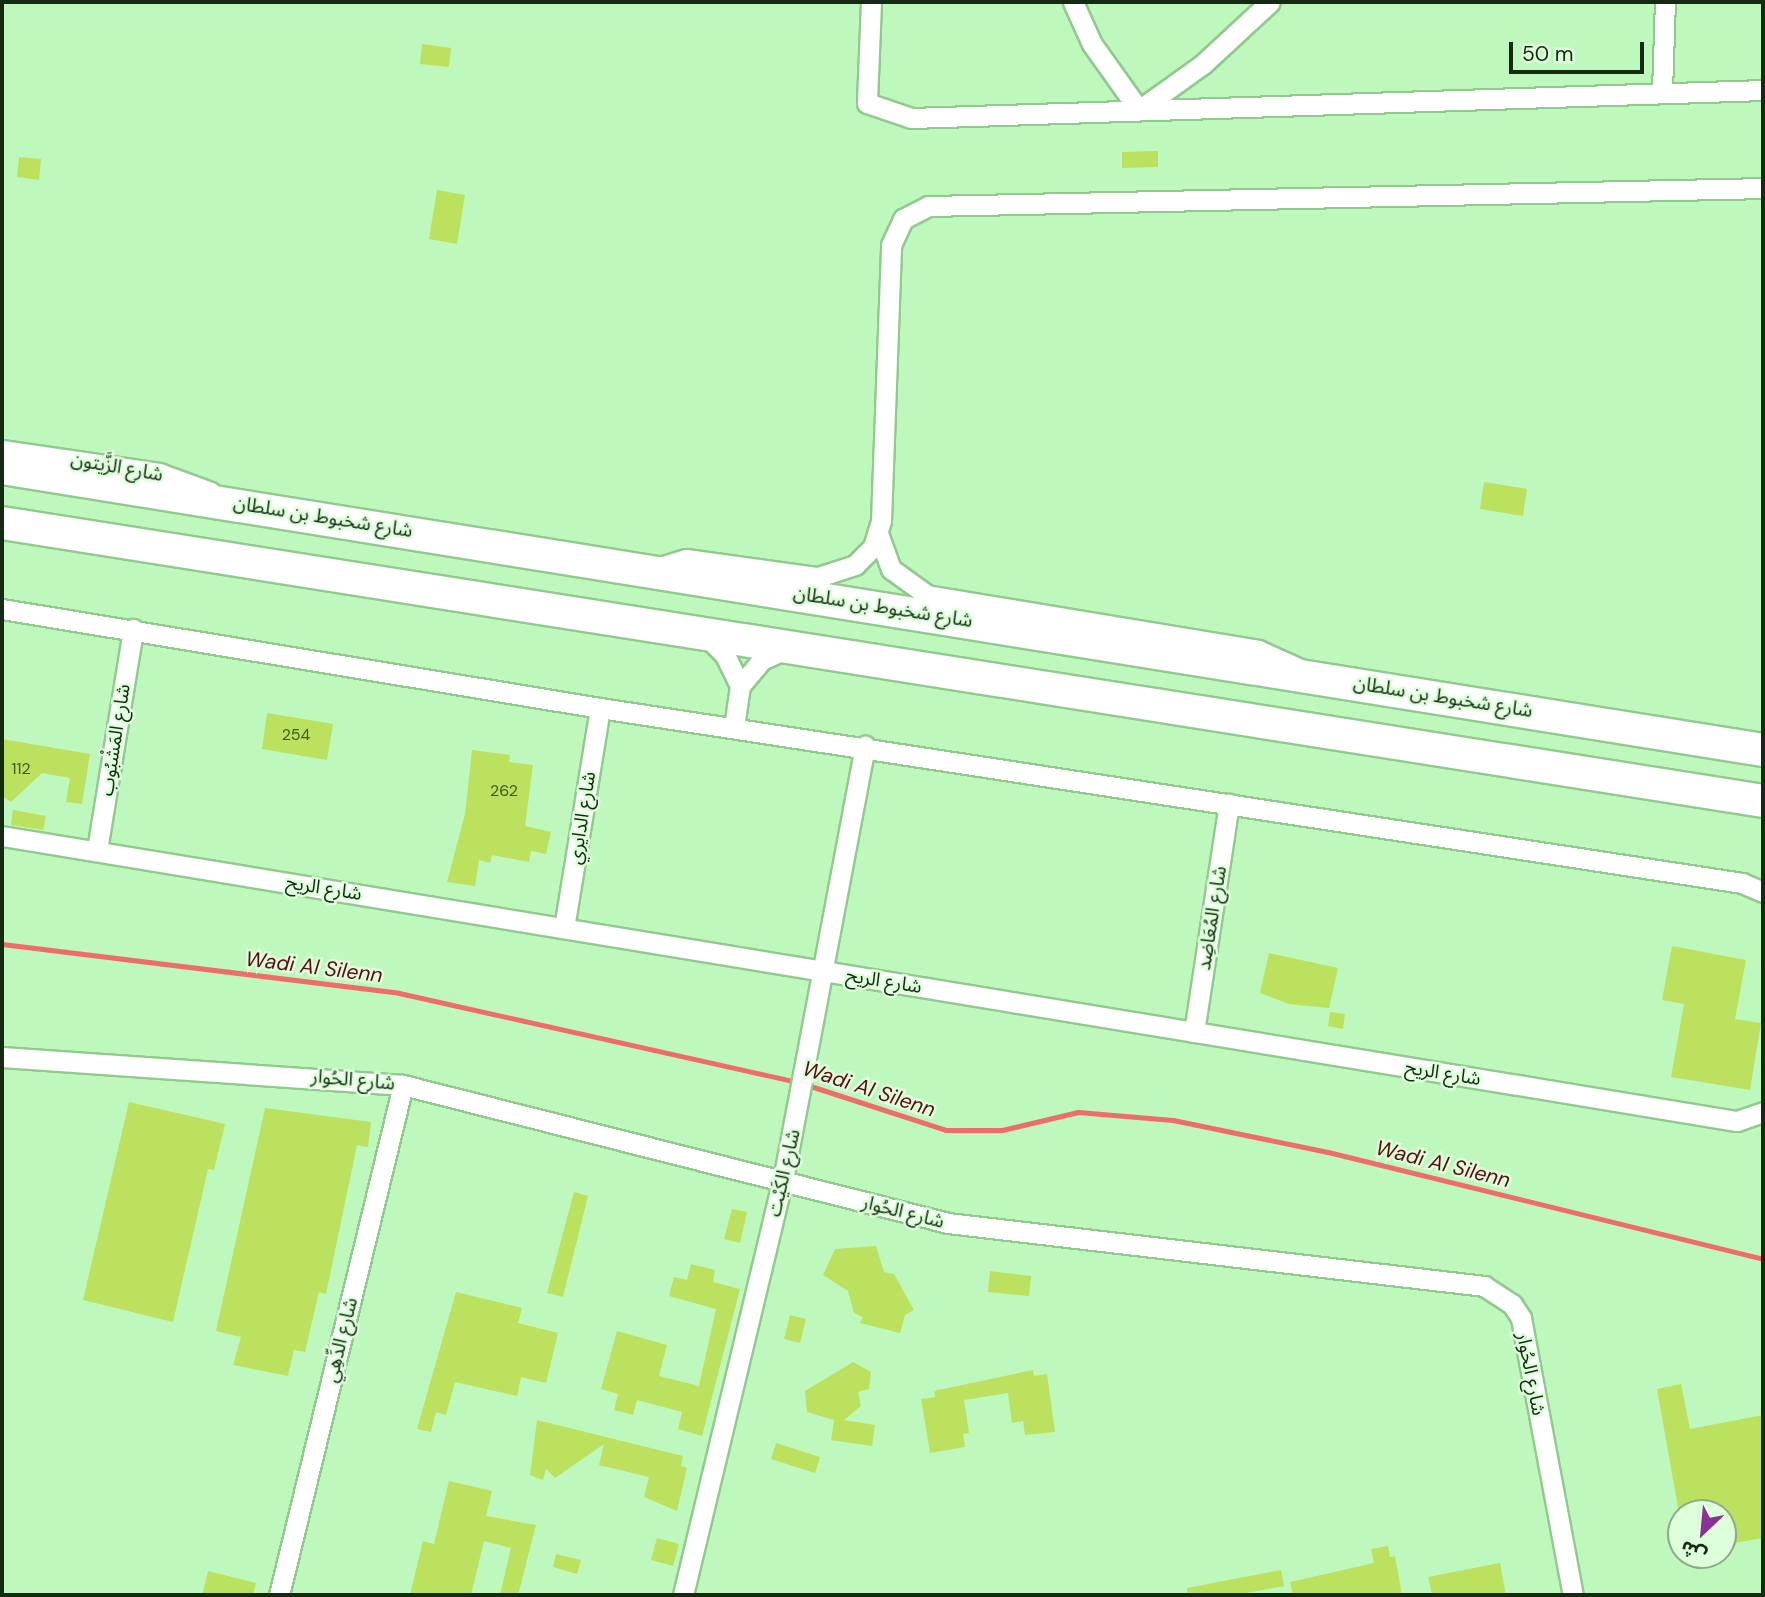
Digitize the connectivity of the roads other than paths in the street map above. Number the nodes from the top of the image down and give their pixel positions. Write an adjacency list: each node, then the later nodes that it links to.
1 (871, 2): 7 (street)
2 (1073, 2): 7 (street)
3 (1270, 2): 7 (street)
4 (1665, 2): 6 (street)
5 (1763, 90): 6 (street)
6 (1662, 91): 7 (street)
7 (1139, 110)
8 (1763, 188): 13 (street)
9 (2, 450): 11 (street, شارع الزَّيتون)
10 (2, 468): 11 (main road, شارع شخبوط بن سلطان)
11 (227, 503): 14 (main road, شارع شخبوط بن سلطان)
12 (2, 523): 17 (main road)
13 (878, 536): 14 (street); 19 (street)
14 (653, 569): 19 (main road, شارع شخبوط بن سلطان)
15 (2, 609): 16 (street)
16 (134, 629): 21 (street); 28 (street, شارع المَشْبُوب)
17 (700, 631): 18 (main road); 20 (street)
18 (793, 646): 20 (street); 25 (main road)
19 (1307, 675): 24 (main road, شارع شخبوط بن سلطان)
20 (740, 686): 22 (street)
21 (600, 708): 22 (street); 30 (street, شارع الدايري)
22 (734, 727): 23 (street)
23 (865, 746): 26 (street); 31 (street, شارع الكَيْت)
24 (1763, 750)
25 (1763, 801)
26 (1229, 804): 29 (street); 32 (street, شارع المُعَاضِد)
27 (2, 836): 28 (street, شارع الريح)
28 (97, 850): 30 (street, شارع الريح)
29 (1763, 892)
30 (564, 928): 31 (street, شارع الريح)
31 (827, 972): 32 (street, شارع الريح); 36 (street, شارع الكَيْت)
32 (1194, 1032): 35 (street, شارع الريح)
33 (2, 1057): 34 (street, شارع الحُوار)
34 (403, 1084): 36 (street, شارع الحُوار); 37 (street, شارع الدِّهِي)
35 (1763, 1112)
36 (783, 1180): 38 (street, شارع الكَيْت); 39 (street, شارع الحُوار)
37 (279, 1595)
38 (683, 1595)
39 (1573, 1595)

